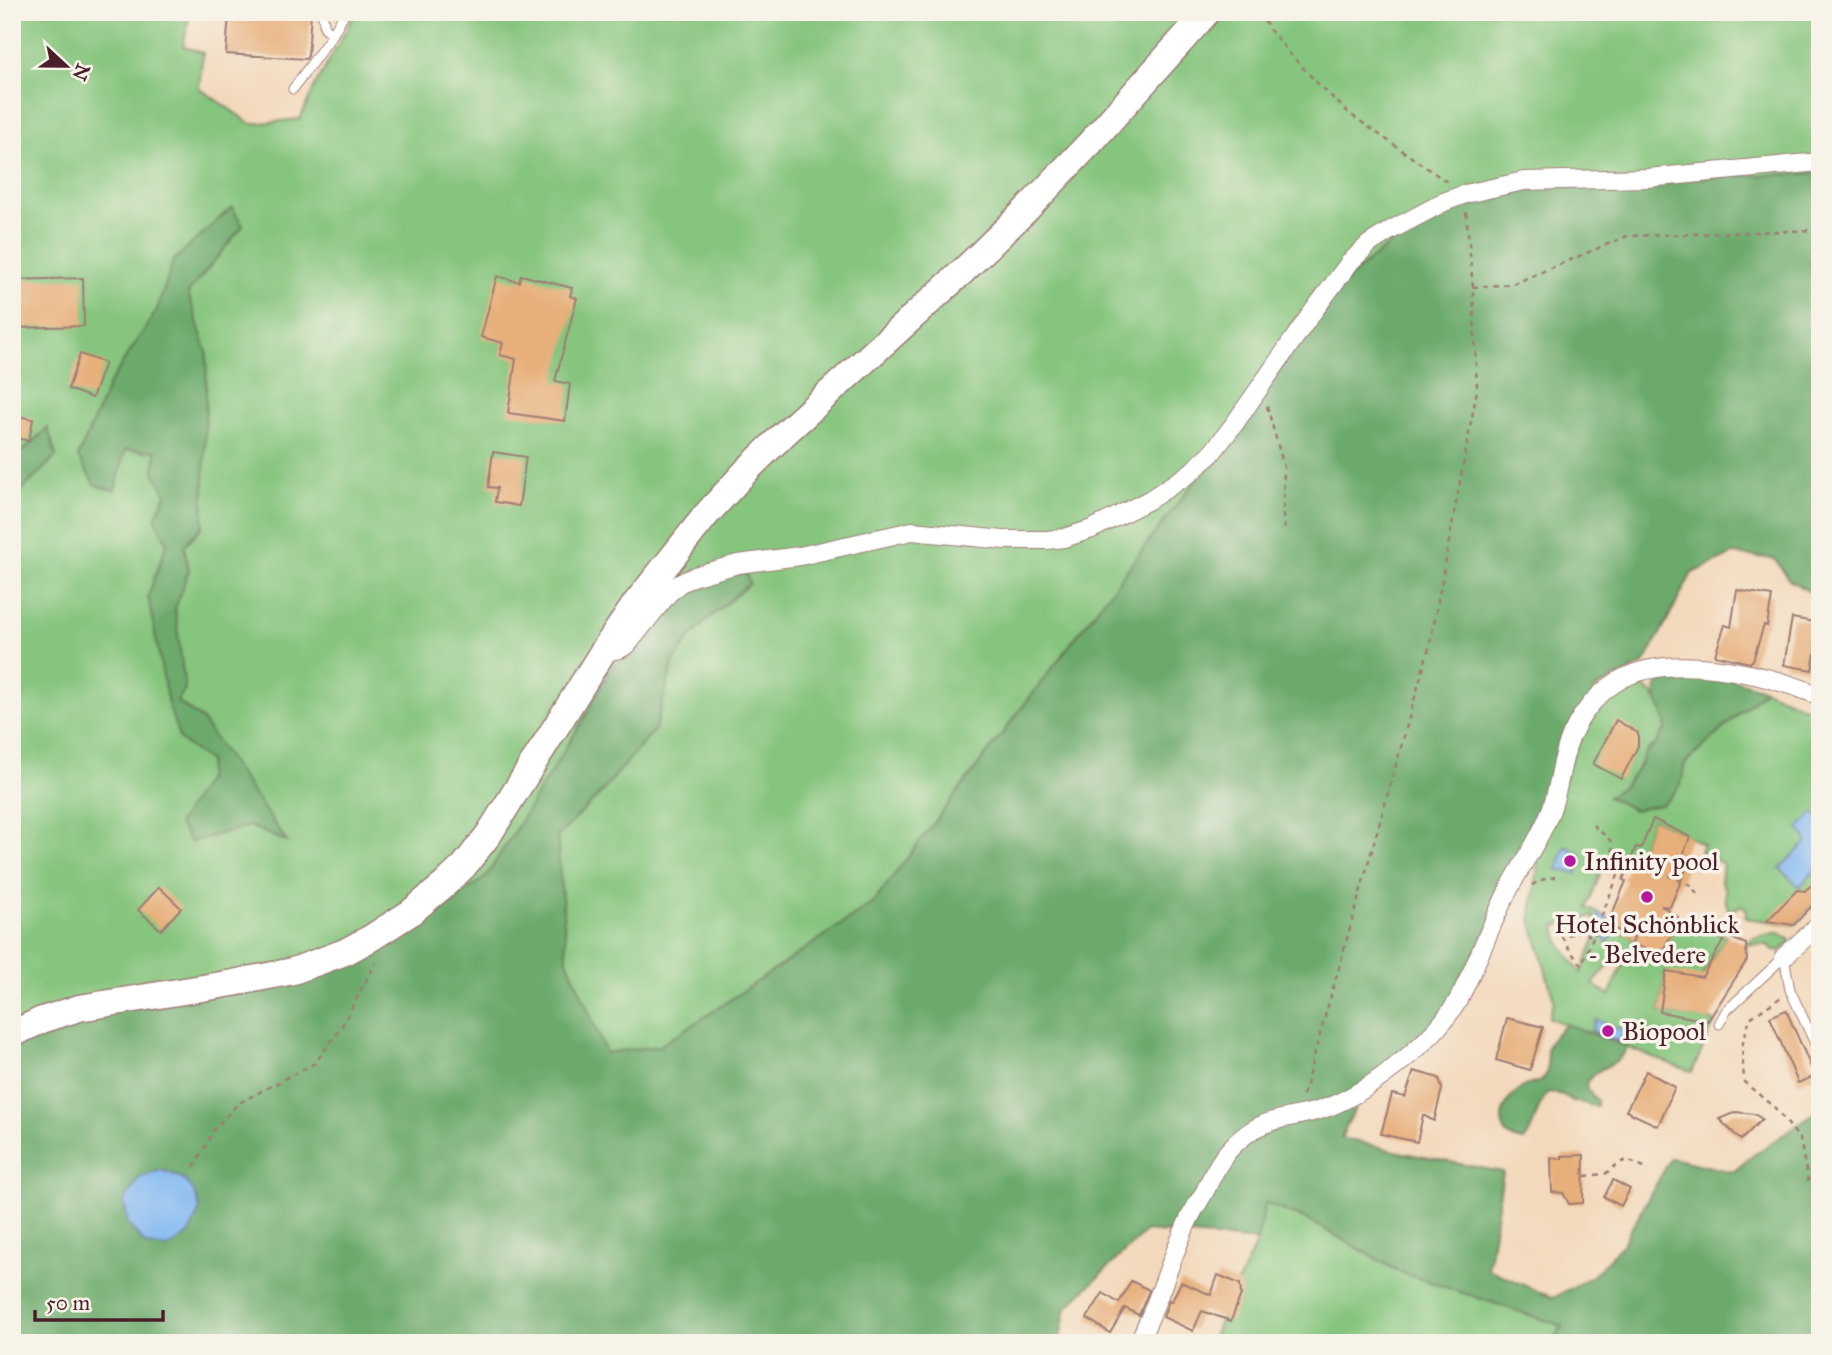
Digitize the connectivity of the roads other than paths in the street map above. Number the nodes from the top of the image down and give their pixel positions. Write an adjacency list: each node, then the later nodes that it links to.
1 (322, 12): 4 (lane)
2 (345, 12): 4 (lane)
3 (1207, 12): 7 (main road)
4 (333, 34): 5 (lane)
5 (293, 89)
6 (1820, 162): 7 (street)
7 (602, 653): 12 (main road)
8 (1820, 696): 14 (street)
9 (1820, 925): 10 (street)
10 (1784, 957): 11 (lane); 13 (lane)
11 (1719, 1024)
12 (12, 1034)
13 (1820, 1054)
14 (1138, 1343)

